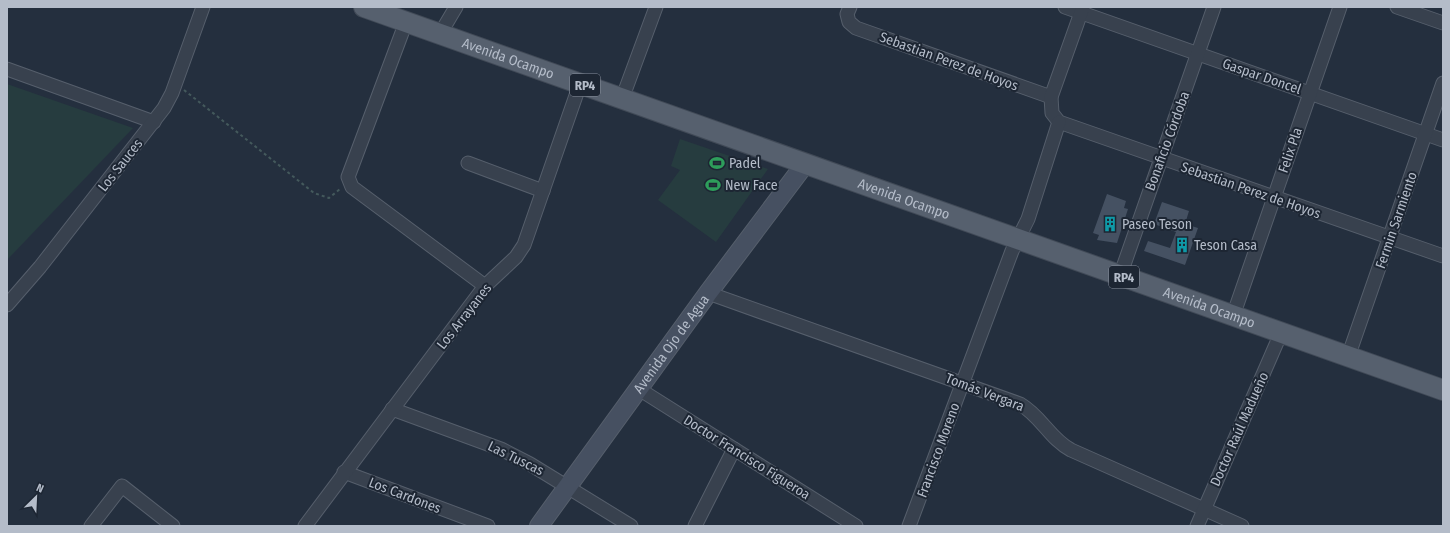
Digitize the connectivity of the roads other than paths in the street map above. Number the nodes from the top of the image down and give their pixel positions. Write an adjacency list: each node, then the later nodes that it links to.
1 (203, 7): 21 (street, Los Sauces)
2 (364, 7): 11 (main road, Avenida Ocampo / RP4)
3 (456, 7): 13 (street)
4 (656, 7): 20 (street)
5 (850, 7): 19 (street, Sebastian Perez de Hoyos)
6 (1065, 7): 10 (street, Gaspar Doncel)
7 (1214, 7): 14 (street, Bonaficio Córdoba)
8 (1340, 7): 18 (street, Felix Pla)
9 (1397, 7): 12 (street)
10 (1082, 10): 14 (street, Gaspar Doncel); 19 (street)
11 (406, 22): 13 (main road, Avenida Ocampo / RP4); 34 (street)
12 (1443, 23)
13 (440, 34): 17 (main road, Avenida Ocampo / RP4)
14 (1198, 54): 18 (street, Gaspar Doncel); 25 (street, Bonaficio Córdoba)
15 (7, 69): 21 (street)
16 (1443, 83): 23 (street, Fermin Sarmiento)
17 (580, 84): 20 (main road, Avenida Ocampo / RP4); 28 (street, Los Arrayanes)
18 (1309, 93): 23 (street, Gaspar Doncel); 29 (street, Felix Pla)
19 (1051, 97): 22 (street)
20 (622, 98): 27 (main road, Avenida Ocampo / RP4)
21 (154, 122): 36 (street, Los Sauces)
22 (1059, 122): 25 (street, Sebastian Perez de Hoyos); 31 (street, Francisco Moreno)
23 (1425, 134): 24 (street, Gaspar Doncel); 30 (street, Fermin Sarmiento)
24 (1443, 140)
25 (1160, 158): 29 (street, Sebastian Perez de Hoyos); 33 (street, Bonaficio Córdoba)
26 (468, 162): 28 (street)
27 (805, 164): 31 (main road, Avenida Ocampo / RP4); 35 (main road, Avenida Ojo de Agua)
28 (543, 191): 34 (street, Los Arrayanes)
29 (1273, 198): 30 (street, Sebastian Perez de Hoyos); 37 (street, Felix Pla)
30 (1390, 238): 32 (street, Sebastian Perez de Hoyos); 39 (street, Fermin Sarmiento)
31 (1018, 239): 33 (main road, Avenida Ocampo / RP4); 40 (street, Francisco Moreno)
32 (1443, 256)
33 (1120, 276): 37 (main road, Avenida Ocampo / RP4)
34 (486, 286): 43 (street, Los Arrayanes)
35 (708, 294): 40 (street, Tomás Vergara); 41 (main road, Avenida Ojo de Agua)
36 (7, 304)
37 (1233, 316): 38 (main road, Avenida Ocampo / RP4)
38 (1282, 333): 39 (main road, Avenida Ocampo / RP4); 47 (street, Doctor Raúl Madueño)
39 (1348, 357): 42 (main road, Avenida Ocampo / RP4)
40 (963, 382): 47 (street, Tomás Vergara); 56 (street, Francisco Moreno)
41 (639, 389): 44 (street, Doctor Francisco Figueroa); 46 (main road, Avenida Ojo de Agua)
42 (1443, 390)
43 (392, 409): 45 (street, Los Arrayanes); 46 (street, Las Tuscas)
44 (734, 449): 54 (street); 55 (street, Doctor Francisco Figueroa)
45 (344, 472): 50 (street, Los Arrayanes); 51 (street, Los Cardones)
46 (568, 486): 52 (main road, Avenida Ojo de Agua); 53 (street, Las Tuscas)
47 (1204, 508): 57 (street, Doctor Raúl Madueño); 58 (street, Tomás Vergara)
48 (91, 526): 49 (street)
49 (173, 526)
50 (305, 526)
51 (488, 526)
52 (539, 526)
53 (631, 526)
54 (695, 526)
55 (856, 526)
56 (909, 526)
57 (1196, 526)
58 (1242, 526)

